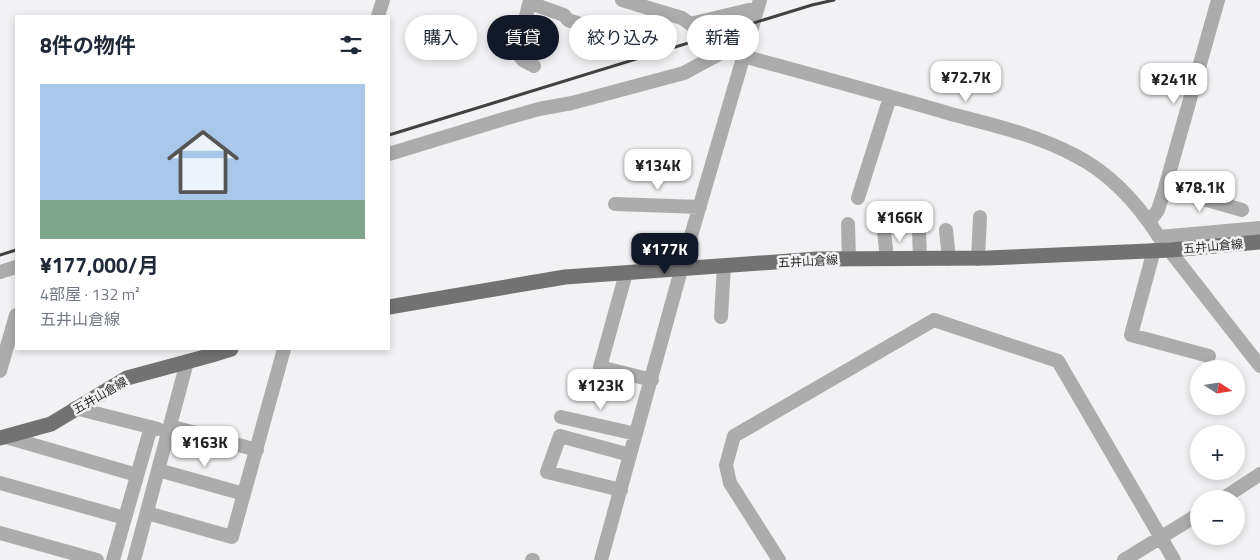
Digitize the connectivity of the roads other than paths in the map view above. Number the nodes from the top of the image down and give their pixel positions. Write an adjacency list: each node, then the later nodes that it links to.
1 (382, 0): 6 (street)
2 (622, 0): 5 (street)
3 (1218, 0): 14 (street)
4 (530, 2): 7 (street); 11 (street)
5 (758, 4)
6 (378, 15)
7 (569, 20)
8 (759, 54): 12 (street)
9 (708, 60): 13 (street)
10 (742, 60): 17 (street)
11 (534, 66)
12 (890, 96): 15 (street); 20 (street)
13 (390, 154)
14 (1165, 188): 18 (street); 20 (street)
15 (858, 198)
16 (615, 204): 17 (street)
17 (700, 207): 36 (street)
18 (1242, 210)
19 (980, 216): 29 (street)
20 (1149, 222): 27 (street)
21 (848, 224): 30 (street)
22 (1260, 228): 27 (street)
23 (884, 230): 31 (street)
24 (919, 230): 32 (street)
25 (946, 230): 33 (street)
26 (1260, 242): 28 (main road, 五井山倉線)
27 (1156, 244): 28 (main road, 五井山倉線); 29 (main road, 五井山倉線); 44 (street)
28 (1170, 250): 46 (street)
29 (978, 258): 33 (main road, 五井山倉線)
30 (850, 259): 31 (main road, 五井山倉線); 34 (main road, 五井山倉線)
31 (887, 259): 32 (main road, 五井山倉線)
32 (920, 259): 33 (main road, 五井山倉線)
33 (949, 259)
34 (724, 266): 36 (main road, 五井山倉線); 40 (street)
35 (15, 267): 37 (street)
36 (682, 270): 38 (main road, 五井山倉線); 48 (street)
37 (0, 272)
38 (626, 274): 39 (main road, 五井山倉線); 48 (street)
39 (390, 307)
40 (721, 317)
41 (15, 318): 47 (street)
42 (228, 350): 45 (main road, 五井山倉線)
43 (284, 350): 55 (street)
44 (1209, 356)
45 (187, 362): 49 (main road, 五井山倉線); 52 (street)
46 (1260, 366)
47 (0, 371)
48 (652, 380): 53 (street)
49 (76, 408): 51 (street); 54 (main road, 五井山倉線)
50 (561, 417): 53 (street)
51 (151, 427): 52 (street); 59 (street)
52 (169, 429): 55 (street); 57 (street)
53 (636, 434): 56 (street)
54 (3, 437): 59 (street)
55 (257, 450): 63 (street)
56 (630, 455): 61 (street); 61 (street)
57 (158, 470): 63 (street); 64 (street)
58 (1260, 474): 62 (street)
59 (137, 475): 65 (street)
60 (0, 483): 65 (street)
61 (621, 490): 72 (street)
62 (1236, 490)
63 (244, 494): 64 (street)
64 (147, 513): 71 (street)
65 (125, 518): 70 (street)
66 (1190, 520): 68 (street)
67 (0, 532): 69 (street)
68 (1161, 538): 73 (street); 74 (street); 75 (street)
69 (96, 560)
70 (113, 560)
71 (134, 560)
72 (601, 560)
73 (779, 560)
74 (1124, 560)
75 (1174, 560)

